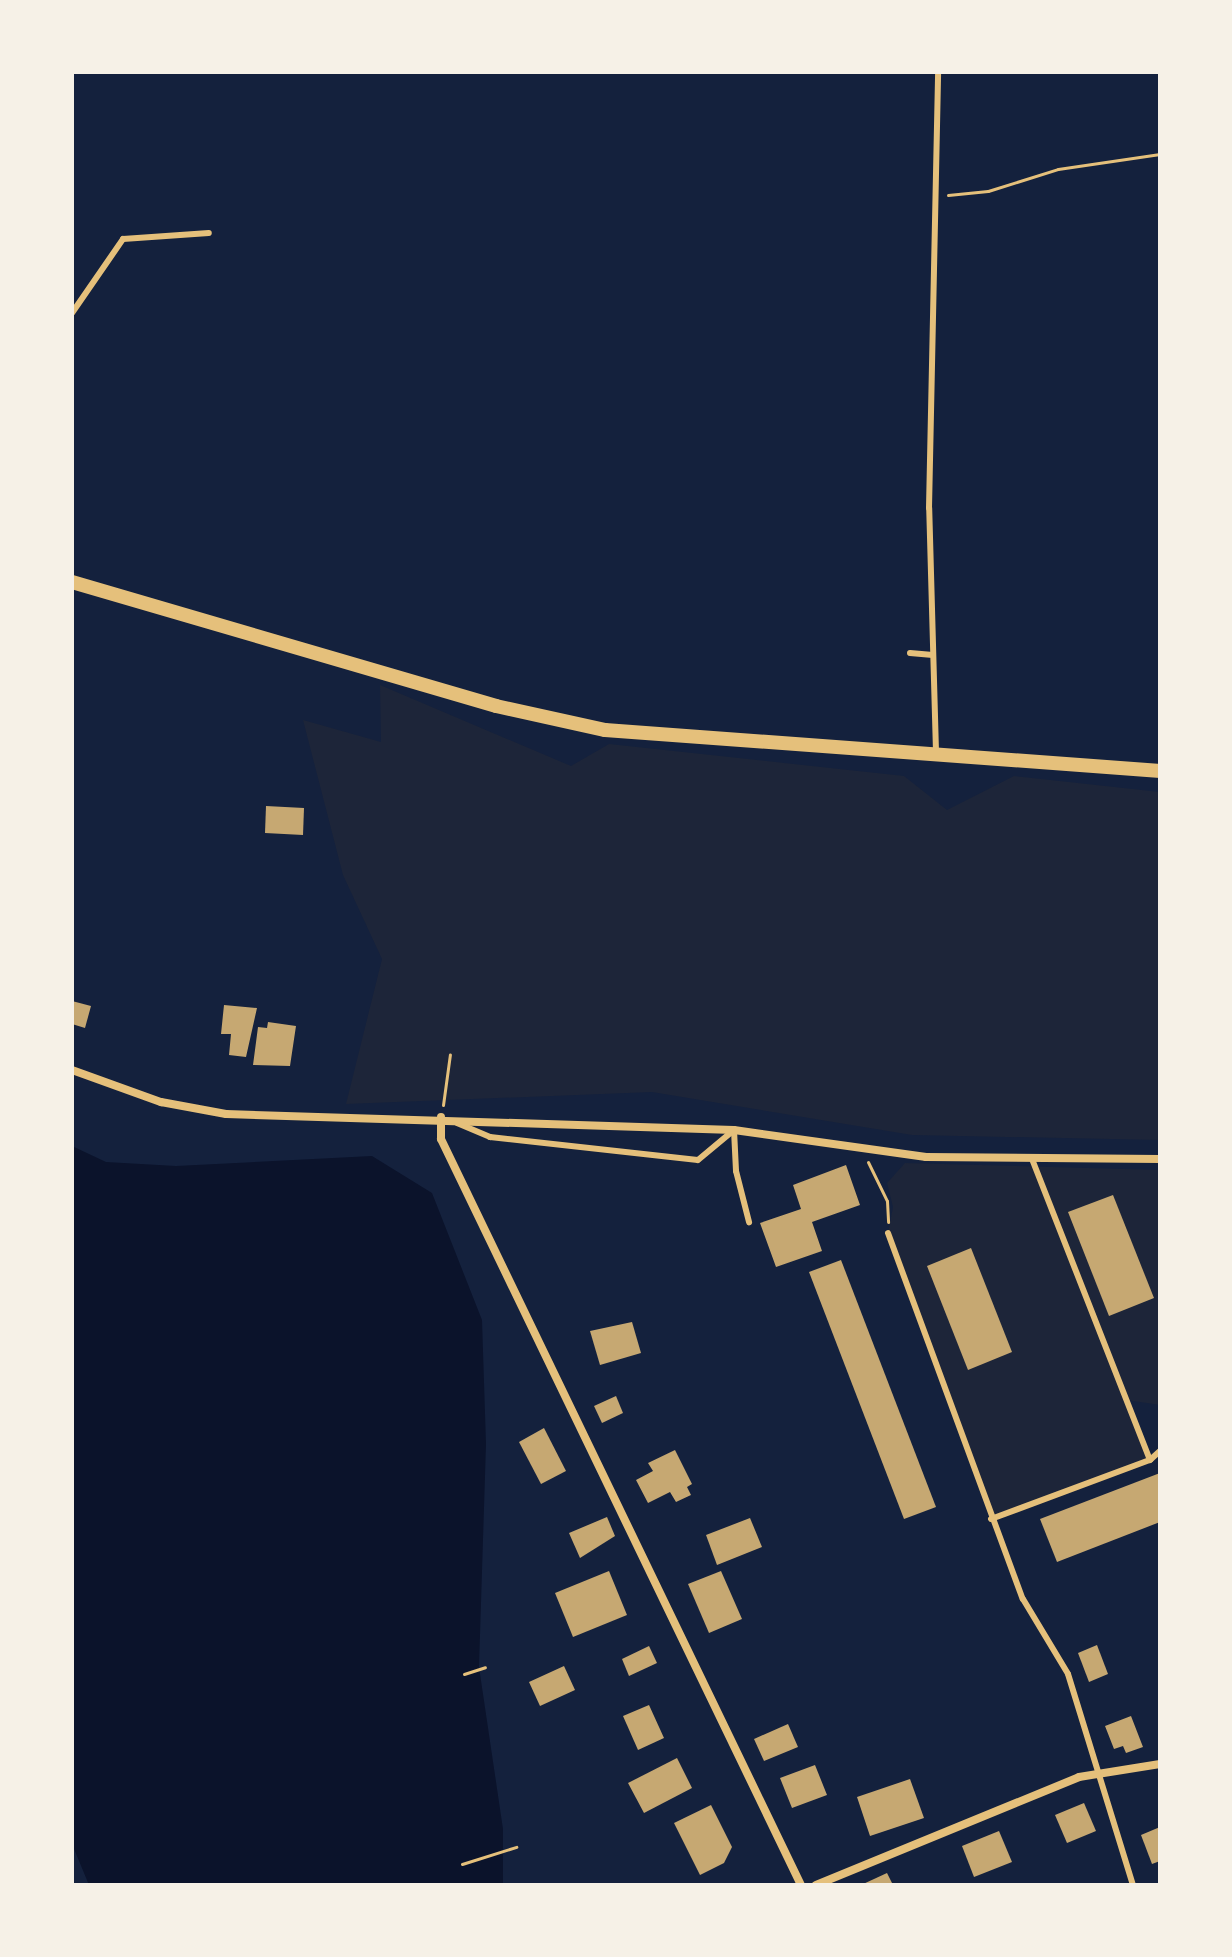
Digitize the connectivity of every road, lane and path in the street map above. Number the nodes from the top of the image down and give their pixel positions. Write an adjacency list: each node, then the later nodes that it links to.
1 (938, 72): 3 (lane)
2 (1160, 154): 3 (path)
3 (934, 197): 8 (lane)
4 (209, 233): 5 (lane)
5 (72, 313)
6 (72, 582): 9 (street)
7 (910, 653): 8 (lane)
8 (933, 655): 9 (lane)
9 (936, 755): 10 (street)
10 (1160, 771)
11 (450, 1054): 13 (path)
12 (72, 1070): 13 (street)
13 (441, 1117): 14 (street); 14 (lane); 29 (street)
14 (734, 1130): 15 (street); 18 (lane)
15 (870, 1150): 16 (street); 19 (path)
16 (1032, 1159): 17 (street); 21 (lane)
17 (1160, 1159)
18 (749, 1222)
19 (888, 1233): 22 (lane)
20 (1160, 1451): 21 (lane)
21 (1150, 1460): 22 (lane)
22 (991, 1519): 26 (lane)
23 (485, 1667): 24 (path)
24 (464, 1674)
25 (1160, 1764): 26 (street)
26 (1099, 1771): 30 (street); 31 (lane)
27 (516, 1847): 28 (path)
28 (462, 1864)
29 (801, 1885)
30 (816, 1885)
31 (1133, 1885)

